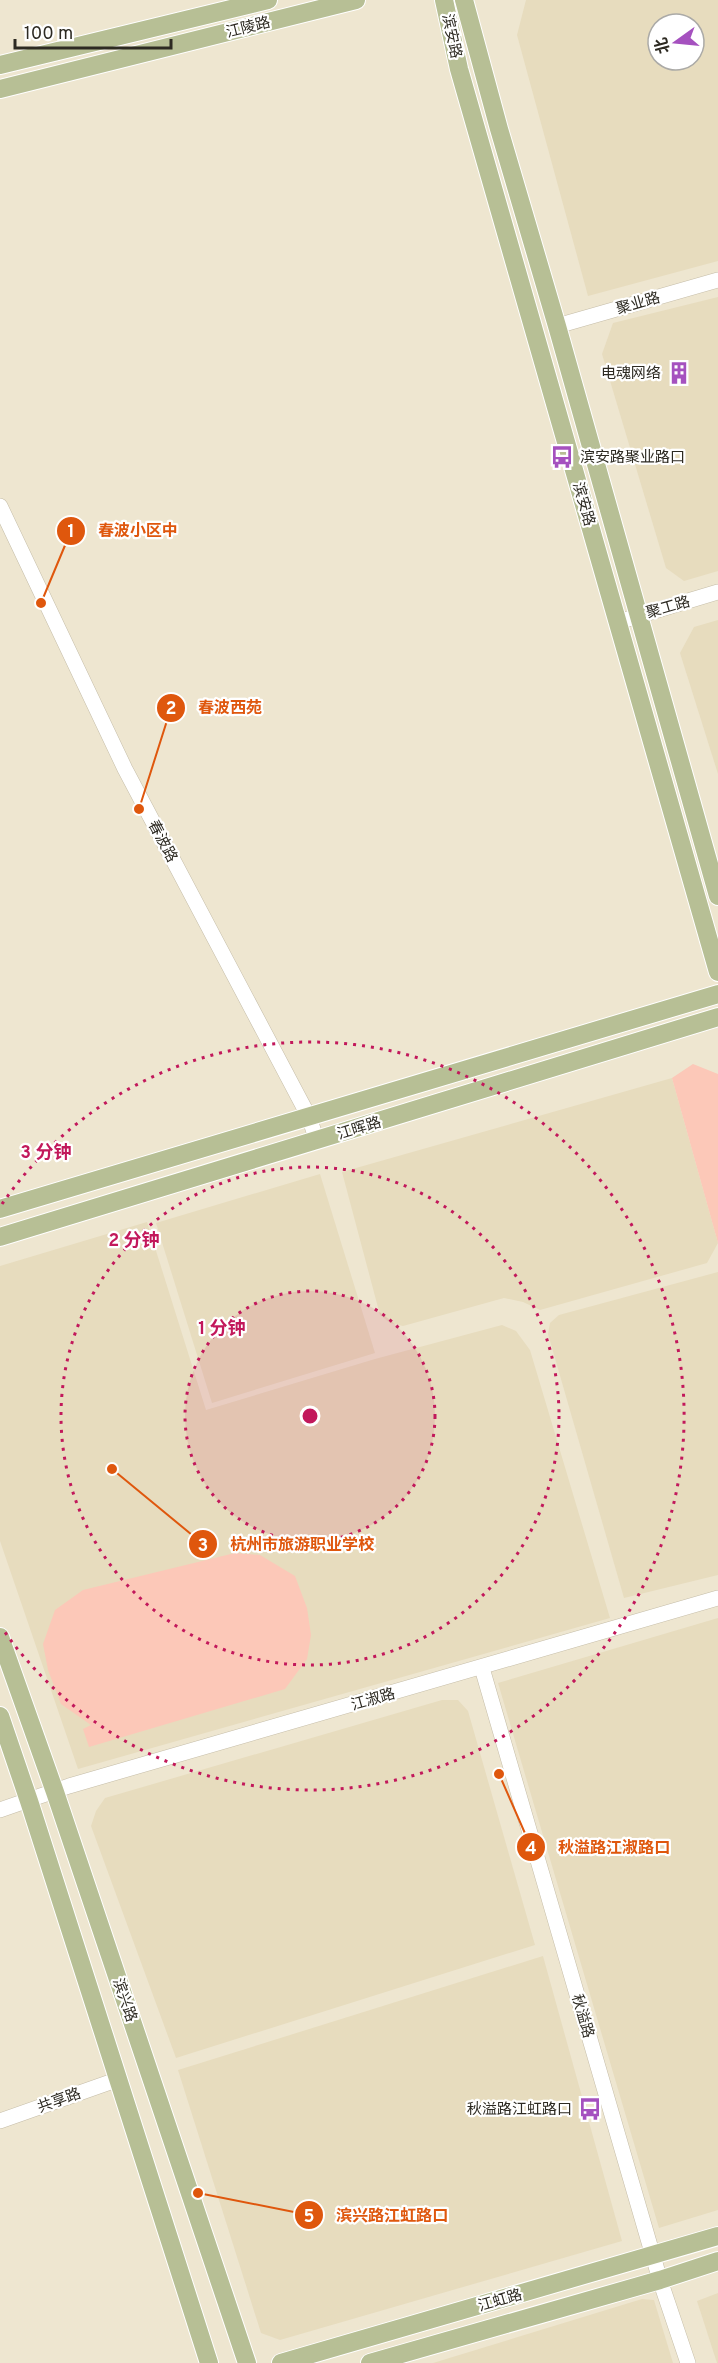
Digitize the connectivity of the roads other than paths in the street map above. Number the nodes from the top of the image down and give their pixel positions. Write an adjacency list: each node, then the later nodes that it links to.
1 (268, 0): 5 (main road, 江陵路)
2 (356, 0): 6 (main road, 江陵路)
3 (444, 0): 12 (main road, 滨安路)
4 (464, 0): 8 (main road, 滨安路)
5 (0, 65)
6 (0, 89)
7 (718, 280): 8 (street, 聚业路)
8 (557, 326): 11 (main road, 滨安路)
9 (0, 506): 17 (street, 春波路)
10 (718, 592): 11 (street, 聚工路)
11 (639, 615): 12 (street, 聚工路); 13 (main road, 滨安路)
12 (618, 622): 14 (main road, 滨安路)
13 (718, 896)
14 (718, 972)
15 (718, 994): 17 (main road, 江晖路)
16 (718, 1017): 18 (main road, 江晖路)
17 (309, 1118): 18 (street, 春波路); 19 (main road, 江晖路)
18 (317, 1141): 20 (main road, 江晖路)
19 (0, 1209)
20 (0, 1238)
21 (718, 1598): 23 (street, 江淑路)
22 (0, 1637): 25 (main road, 滨兴路)
23 (482, 1668): 25 (street, 江淑路); 31 (street, 秋溢路)
24 (0, 1716): 26 (main road, 滨兴路)
25 (55, 1792): 26 (street, 江淑路); 35 (main road, 滨兴路)
26 (29, 1801): 27 (street, 江淑路); 28 (main road, 滨兴路)
27 (0, 1810)
28 (119, 2079): 29 (street, 共享路); 34 (main road, 滨兴路)
29 (0, 2121)
30 (718, 2236): 31 (main road, 江虹路)
31 (653, 2256): 33 (street, 秋溢路); 36 (main road, 江虹路)
32 (718, 2261): 33 (main road, 江虹路)
33 (660, 2280): 37 (main road, 江虹路); 38 (street, 秋溢路)
34 (209, 2363)
35 (247, 2363)
36 (281, 2363)
37 (370, 2363)
38 (688, 2363)

